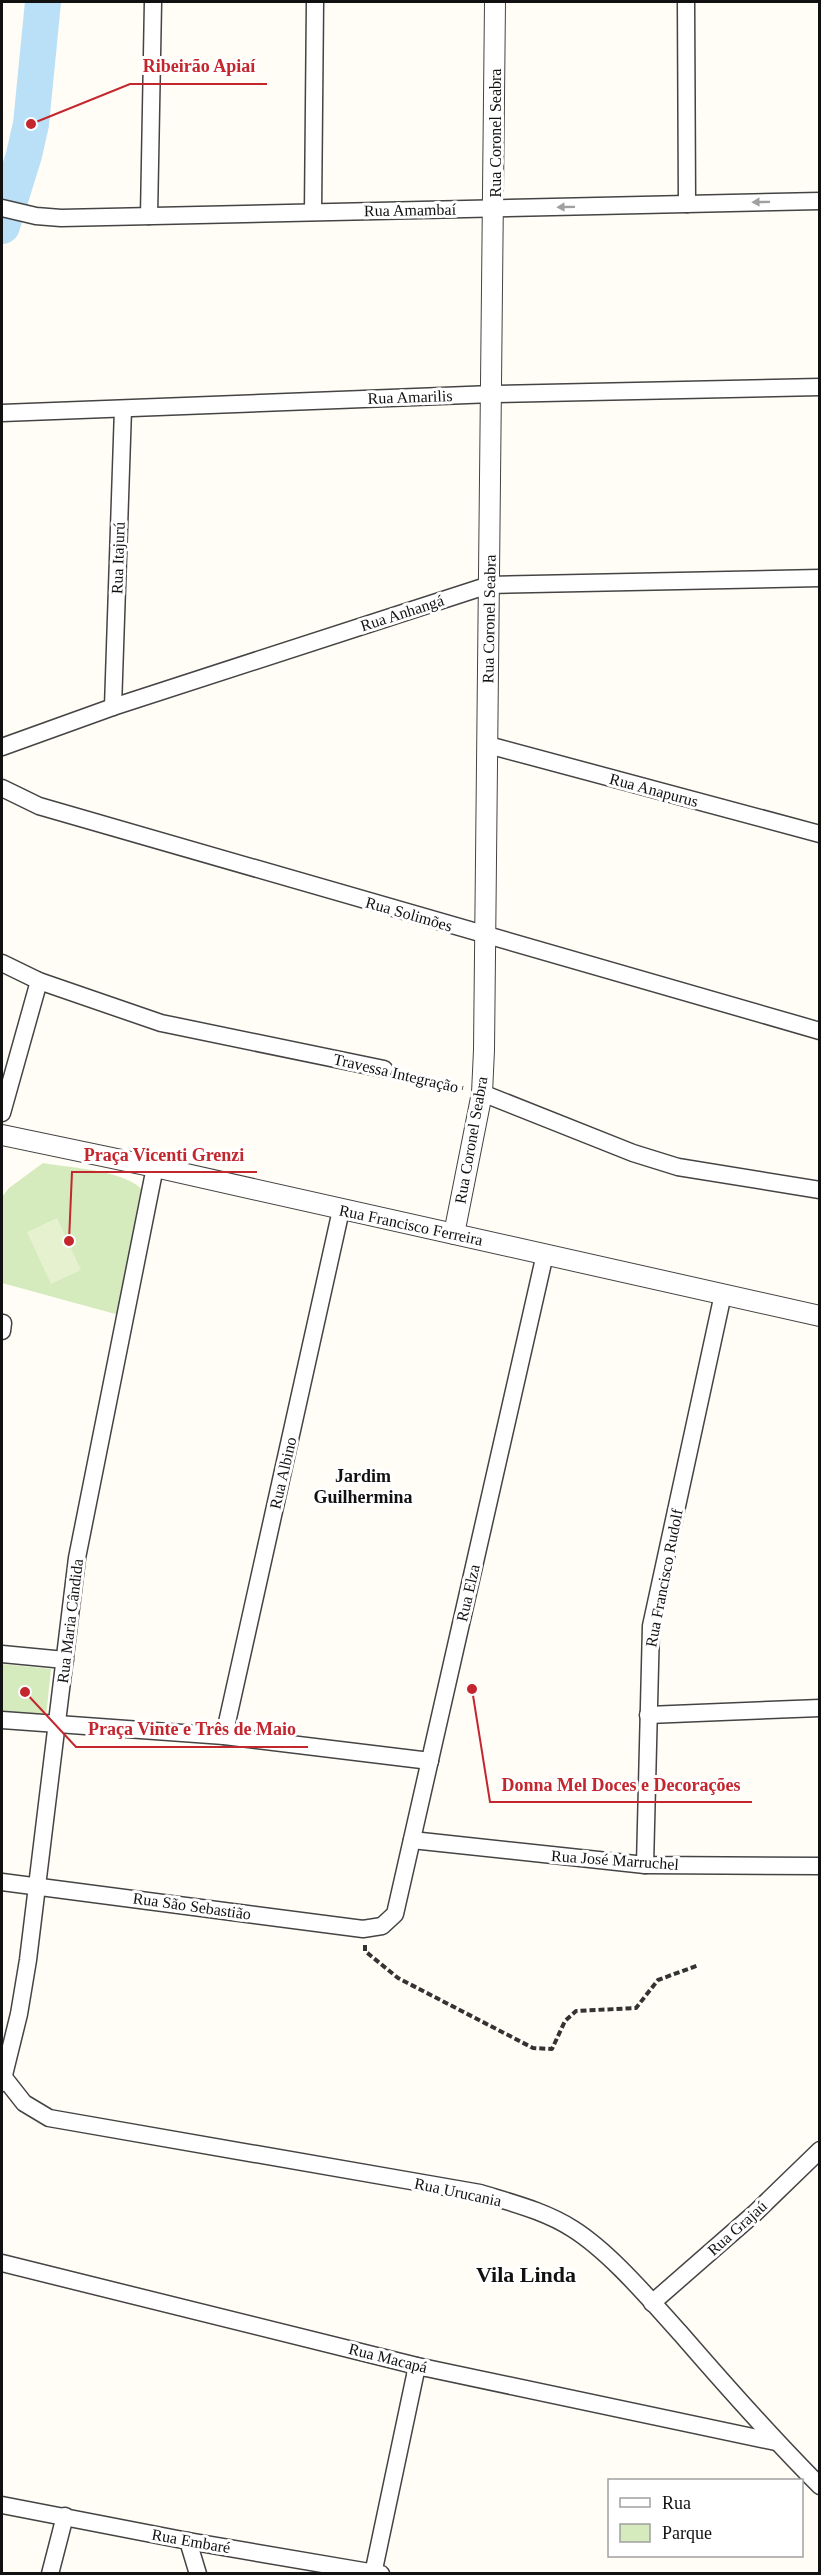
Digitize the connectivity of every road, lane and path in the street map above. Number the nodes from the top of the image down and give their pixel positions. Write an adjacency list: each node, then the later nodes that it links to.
1 (153, 2): 10 (street)
2 (315, 2): 9 (street)
3 (495, 2): 7 (street, Rua Coronel Seabra)
4 (686, 2): 6 (street)
5 (819, 201): 6 (street, Rua Amambaí, one-way to 6)
6 (687, 204): 7 (street, Rua Amambaí, one-way to 7)
7 (494, 208): 9 (street, Rua Amambaí); 12 (street, Rua Coronel Seabra)
8 (7, 210): 10 (street, Rua Amambaí)
9 (313, 212): 10 (street, Rua Amambaí)
10 (149, 216)
11 (819, 387): 12 (street, Rua Amarilis)
12 (493, 394): 13 (street, Rua Amarilis); 16 (street, Rua Coronel Seabra)
13 (123, 409): 14 (street, Rua Amarilis); 17 (street, Rua Itajurú)
14 (2, 413)
15 (819, 578): 16 (street, Rua Anhangá)
16 (489, 585): 17 (street, Rua Anhangá); 18 (street, Rua Coronel Seabra)
17 (113, 707): 19 (street, Rua Anhangá)
18 (488, 745): 21 (street, Rua Anapurus); 22 (street, Rua Coronel Seabra)
19 (2, 747)
20 (2, 788): 22 (street, Rua Solimões)
21 (819, 834)
22 (486, 937): 25 (street, Rua Solimões); 27 (street, Rua Coronel Seabra)
23 (2, 963): 24 (street, Travessa Integração)
24 (39, 981): 26 (street, Travessa Integração); 28 (street)
25 (819, 1031)
26 (384, 1069): 27 (path, Travessa Integração)
27 (482, 1093): 31 (street, Travessa Integração); 33 (street, Rua Coronel Seabra)
28 (2, 1113)
29 (2, 1135): 30 (street, Rua Francisco Ferreira)
30 (155, 1167): 32 (street, Rua Francisco Ferreira); 38 (street, Rua Maria Cândida)
31 (819, 1190)
32 (341, 1210): 33 (street, Rua Francisco Ferreira); 43 (street, Rua Albino)
33 (454, 1234): 34 (street, Rua Francisco Ferreira)
34 (545, 1254): 35 (street, Rua Francisco Ferreira); 44 (street, Rua Elza)
35 (723, 1294): 36 (street, Rua Francisco Ferreira); 40 (street, Rua Francisco Rudolf)
36 (819, 1316)
37 (2, 1654): 38 (street)
38 (65, 1660): 42 (street, Rua Maria Cândida)
39 (819, 1708): 40 (street)
40 (648, 1715): 46 (street, Rua Francisco Rudolf)
41 (2, 1720): 42 (street)
42 (57, 1723): 43 (street); 49 (street, Rua Maria Cândida)
43 (224, 1736): 44 (street)
44 (430, 1761): 45 (street, Rua Elza)
45 (412, 1840): 46 (street, Rua José Marruchel); 50 (street, Rua Elza)
46 (645, 1865): 47 (street, Rua José Marruchel)
47 (819, 1866)
48 (2, 1882): 49 (street, Rua São Sebastião)
49 (38, 1885): 51 (street, Rua São Sebastião); 53 (street, Rua Maria Cândida)
50 (382, 1926): 51 (street, Rua São Sebastião)
51 (363, 1929): 52 (path)
52 (699, 1965)
53 (2, 2079): 56 (street, Rua Urucania)
54 (819, 2150): 56 (street, Rua Grajaú)
55 (2, 2263): 57 (street, Rua Macapá)
56 (652, 2302): 58 (street, Rua Urucania)
57 (417, 2366): 58 (street, Rua Macapá); 63 (street)
58 (776, 2442): 59 (street, Rua Urucania)
59 (819, 2486)
60 (2, 2505): 61 (street, Rua Embaré)
61 (65, 2517): 62 (street, Rua Embaré); 64 (street)
62 (188, 2541): 63 (street, Rua Embaré); 65 (street)
63 (376, 2573)
64 (50, 2574)
65 (198, 2574)

